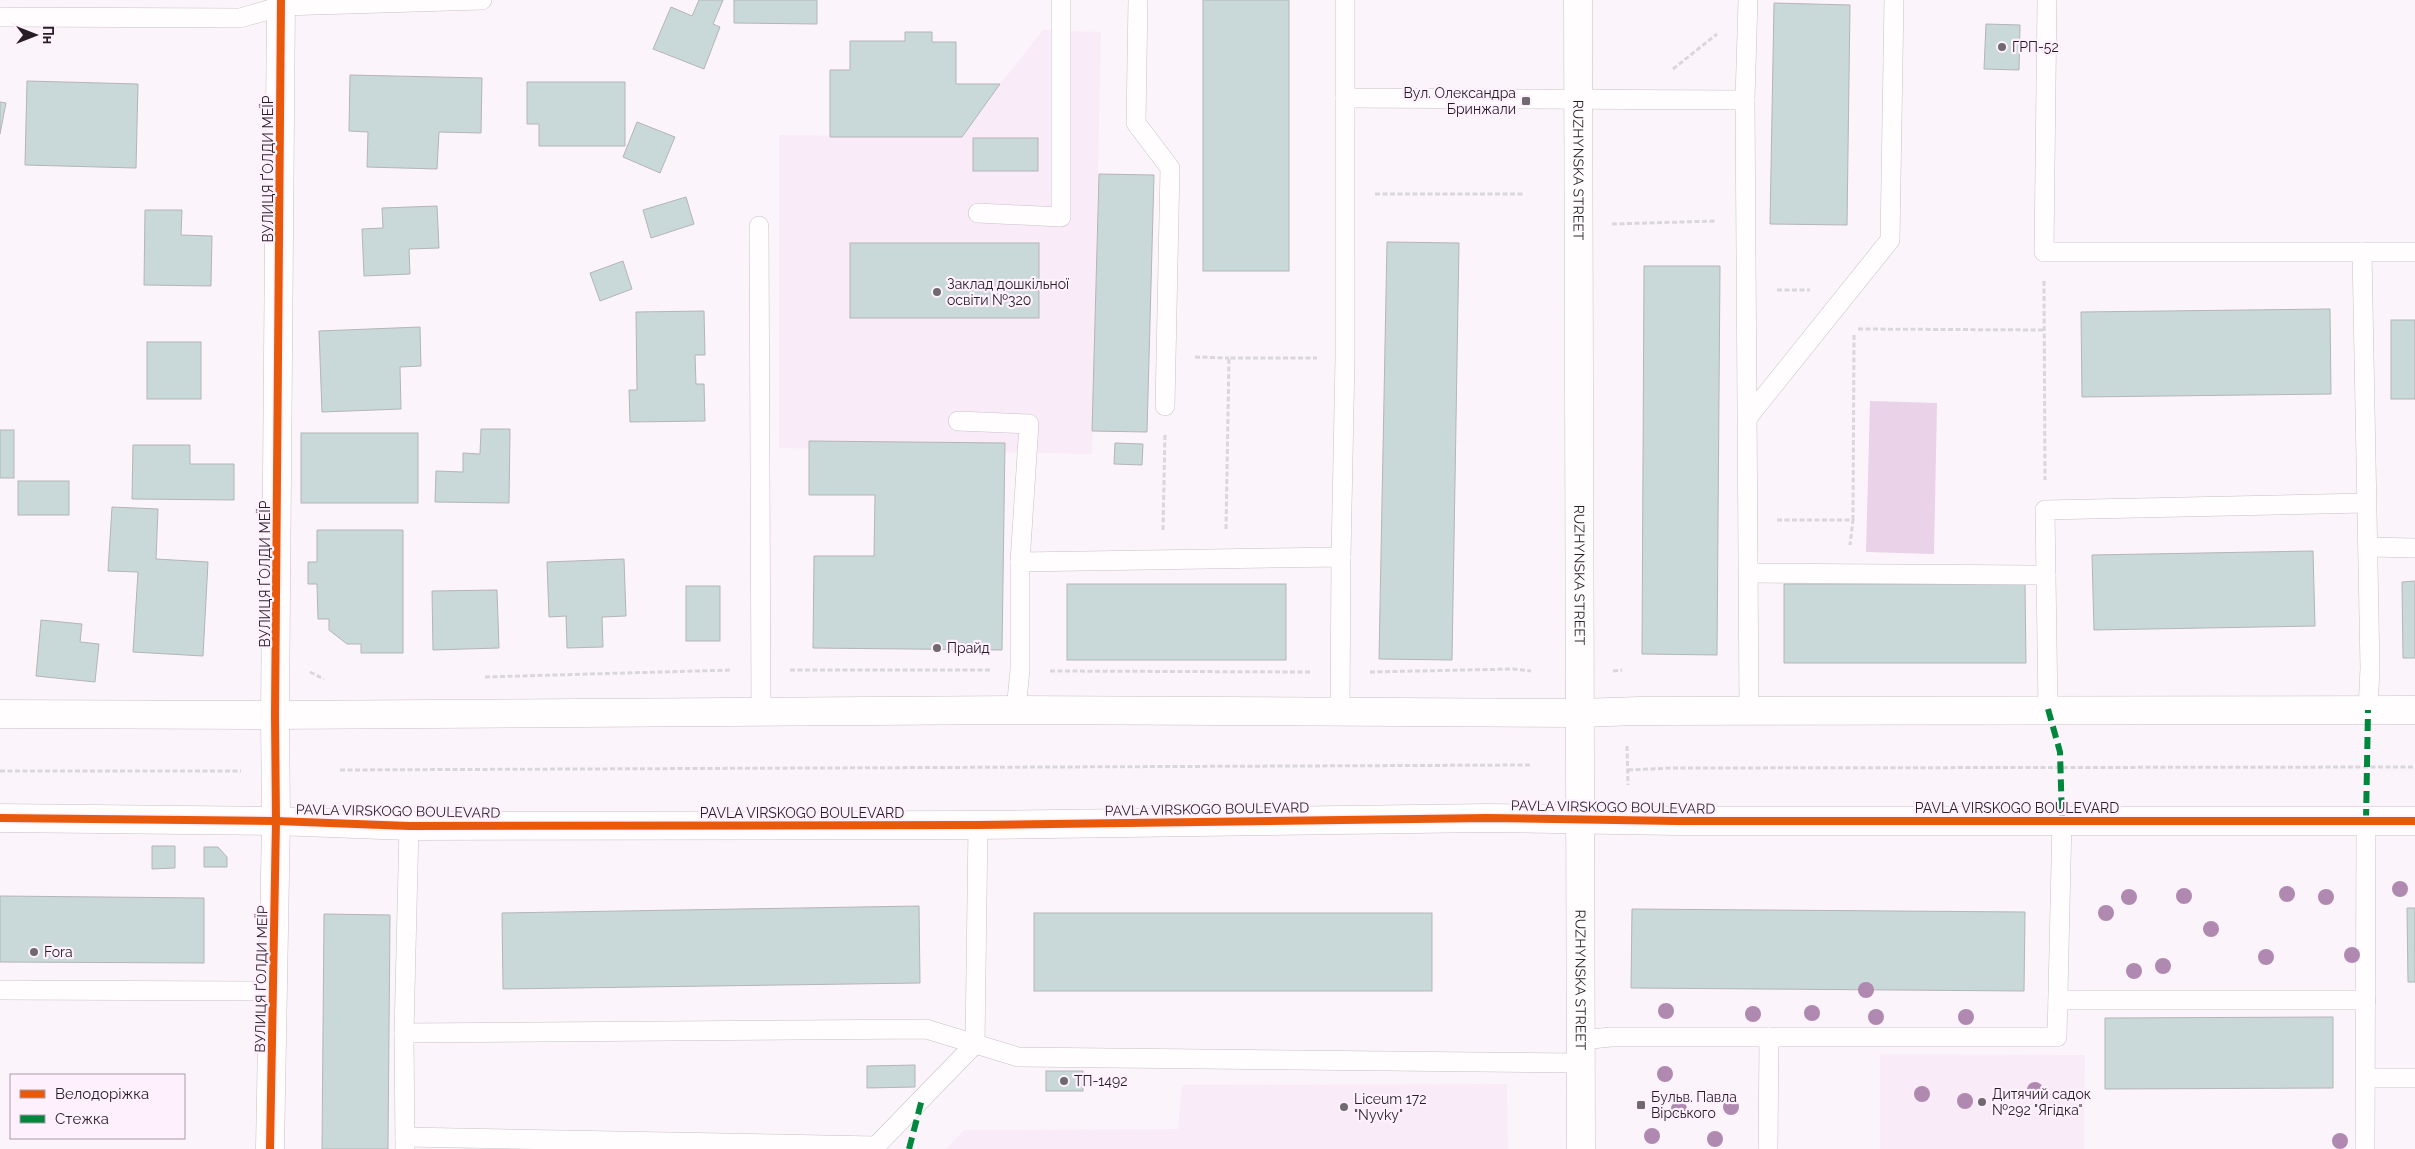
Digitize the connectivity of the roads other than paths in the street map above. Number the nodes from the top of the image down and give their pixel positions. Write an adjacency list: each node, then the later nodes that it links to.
1 (482, 0): 8 (lane)
2 (1061, 0): 14 (lane)
3 (1138, 0): 18 (lane)
4 (1345, 0): 11 (lane)
5 (1578, 0): 12 (street, RUZHYNSKA STREET)
6 (1894, 0): 19 (lane)
7 (2047, 0): 16 (lane)
8 (282, 3): 10 (lane); 37 (street, ВУЛИЦЯ ҐОЛДИ МЕЇР)
9 (1748, 5): 13 (lane)
10 (0, 17)
11 (1345, 98): 12 (lane); 24 (lane)
12 (1578, 100): 13 (lane); 35 (street, RUZHYNSKA STREET)
13 (1745, 100): 19 (lane)
14 (978, 213)
15 (760, 226): 32 (lane)
16 (2362, 252): 17 (lane); 21 (lane)
17 (2415, 252)
18 (1165, 406)
19 (1748, 417): 26 (lane)
20 (958, 421): 25 (lane)
21 (2366, 503): 22 (lane); 27 (lane)
22 (2368, 547): 23 (lane); 30 (lane)
23 (2415, 548)
24 (1341, 557): 25 (lane); 34 (lane)
25 (1020, 562): 29 (lane)
26 (1749, 573): 27 (lane); 33 (lane)
27 (2046, 575): 28 (lane)
28 (2048, 709): 30 (street); 33 (street)
29 (1016, 710): 32 (street); 34 (street)
30 (2368, 710): 31 (street)
31 (2415, 710)
32 (761, 711): 37 (street)
33 (1749, 711): 35 (street)
34 (1340, 713): 35 (street)
35 (1580, 713): 39 (street, RUZHYNSKA STREET)
36 (0, 714): 37 (street)
37 (275, 715): 40 (street, ВУЛИЦЯ ҐОЛДИ МЕЇР)
38 (0, 818): 40 (street, PAVLA VIRSKOGO BOULEVARD)
39 (1580, 819): 41 (street, PAVLA VIRSKOGO BOULEVARD); 44 (street, PAVLA VIRSKOGO BOULEVARD); 53 (street, RUZHYNSKA STREET)
40 (276, 820): 45 (street, PAVLA VIRSKOGO BOULEVARD); 47 (street, ВУЛИЦЯ ҐОЛДИ МЕЇР)
41 (2062, 820): 42 (street, PAVLA VIRSKOGO BOULEVARD); 48 (lane)
42 (2366, 821): 43 (street, PAVLA VIRSKOGO BOULEVARD); 49 (lane)
43 (2415, 821)
44 (978, 825): 45 (street, PAVLA VIRSKOGO BOULEVARD); 52 (lane)
45 (409, 826): 50 (lane)
46 (0, 990): 47 (lane)
47 (274, 991): 58 (street, ВУЛИЦЯ ҐОЛДИ МЕЇР)
48 (2058, 1000): 49 (lane); 51 (lane)
49 (2366, 1000): 54 (lane)
50 (404, 1033): 52 (lane); 56 (lane)
51 (1769, 1037): 53 (lane); 60 (lane)
52 (975, 1044): 53 (lane); 57 (lane)
53 (1580, 1052): 59 (street, RUZHYNSKA STREET)
54 (2366, 1078): 55 (lane); 61 (lane)
55 (2415, 1078)
56 (405, 1143): 57 (lane)
57 (875, 1147)
58 (270, 1149)
59 (1581, 1149)
60 (1768, 1149)
61 (2366, 1149)

